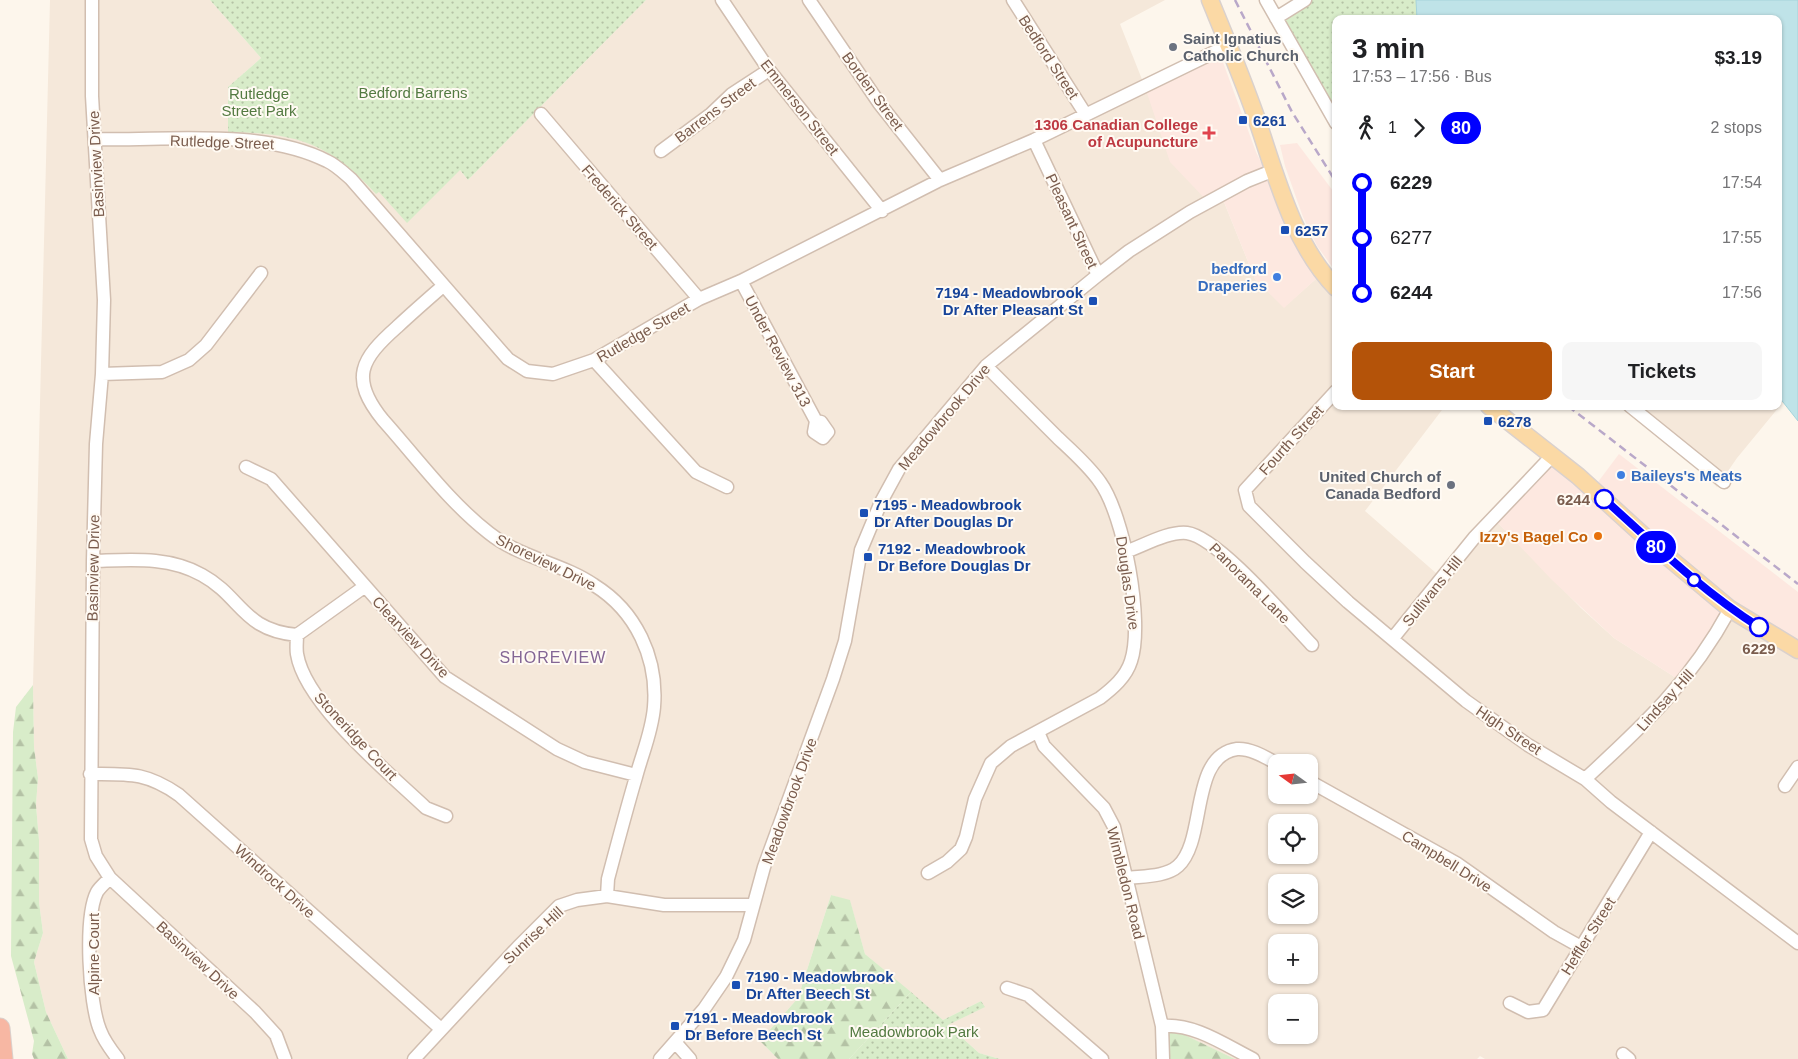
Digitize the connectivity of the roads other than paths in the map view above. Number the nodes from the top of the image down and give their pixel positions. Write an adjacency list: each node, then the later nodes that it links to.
1 (92, 0): 14 (street, Basinview Drive)
2 (722, 0): 10 (street, Emmerson Street)
3 (809, 0): 18 (street, Borden Street)
4 (1013, 0): 12 (street, Bedford Street)
5 (1210, 0): 9 (main road)
6 (1266, 0): 8 (street)
7 (1305, 0): 8 (street)
8 (1276, 18): 13 (street)
9 (1229, 45): 12 (street, Rutledge Street); 17 (main road)
10 (769, 70): 16 (street, Barrens Street); 19 (street, Emmerson Street)
11 (541, 114): 25 (street, Frederick Street)
12 (1086, 115): 15 (street, Rutledge Street)
13 (1332, 116)
14 (94, 139): 24 (street, Rutledge Street); 28 (street, Basinview Drive)
15 (1034, 140): 18 (street, Rutledge Street); 21 (street, Pleasant Street)
16 (661, 151)
17 (1272, 171): 21 (street, Meadowbrook Drive); 23 (main road)
18 (940, 180): 19 (street, Rutledge Street)
19 (882, 211): 22 (street, Rutledge Street)
20 (261, 273): 28 (street)
21 (1098, 275): 27 (street, Meadowbrook Drive)
22 (741, 281): 25 (street, Rutledge Street); 32 (street, Under Review 313)
23 (1332, 284)
24 (443, 286): 26 (street, Rutledge Street); 50 (street, Shoreview Drive)
25 (699, 299): 26 (street, Rutledge Street)
26 (594, 360): 36 (street)
27 (986, 366): 38 (street, Douglas Drive); 60 (street, Meadowbrook Drive)
28 (102, 374): 39 (street, Basinview Drive)
29 (1332, 395): 37 (street, Fourth Street)
30 (1494, 410): 33 (main road)
31 (1635, 410): 35 (street)
32 (816, 421)
33 (1552, 456): 41 (main road); 43 (street, Sullivans Hill)
34 (246, 467): 40 (street, Clearview Drive)
35 (1724, 482)
36 (726, 488)
37 (1245, 490): 43 (street, High Street)
38 (1125, 552): 44 (street, Panorama Lane); 46 (street, Douglas Drive)
39 (93, 561): 42 (street); 49 (street, Basinview Drive)
40 (364, 587): 42 (street); 50 (street, Clearview Drive)
41 (1730, 609): 45 (main road); 51 (street, Lindsay Hill)
42 (297, 635): 54 (street, Stoneridge Court)
43 (1393, 638): 51 (street, High Street)
44 (1312, 645)
45 (1798, 650)
46 (1038, 732): 56 (street, Douglas Drive); 58 (street, Wimbledon Road)
47 (1268, 759): 58 (street)
48 (1798, 767): 53 (street)
49 (90, 774): 57 (street, Basinview Drive); 67 (street, Windrock Drive)
50 (636, 775): 59 (street, Shoreview Drive)
51 (1585, 779): 55 (street, High Street)
52 (1318, 785): 62 (street, Campbell Drive)
53 (1785, 786)
54 (446, 816)
55 (1651, 832): 61 (street, High Street); 62 (street, Heffler Street)
56 (928, 873)
57 (110, 878): 70 (street, Alpine Court); 71 (street, Basinview Drive)
58 (1127, 878): 65 (street, Wimbledon Road)
59 (607, 896): 60 (street, Sunrise Hill); 67 (street, Sunrise Hill)
60 (752, 906): 68 (street, Meadowbrook Drive)
61 (1798, 943)
62 (1581, 947): 64 (street, Heffler Street)
63 (1007, 988): 75 (street)
64 (1510, 1003)
65 (1162, 1026): 76 (street, Wimbledon Road); 77 (street)
66 (0, 1028): 69 (highway)
67 (441, 1029): 72 (street, Sunrise Hill)
68 (675, 1042): 73 (street, Meadowbrook Drive); 74 (street)
69 (3, 1059)
70 (118, 1059)
71 (285, 1059)
72 (414, 1059)
73 (660, 1059)
74 (690, 1059)
75 (1102, 1059)
76 (1163, 1059)
77 (1253, 1059)

